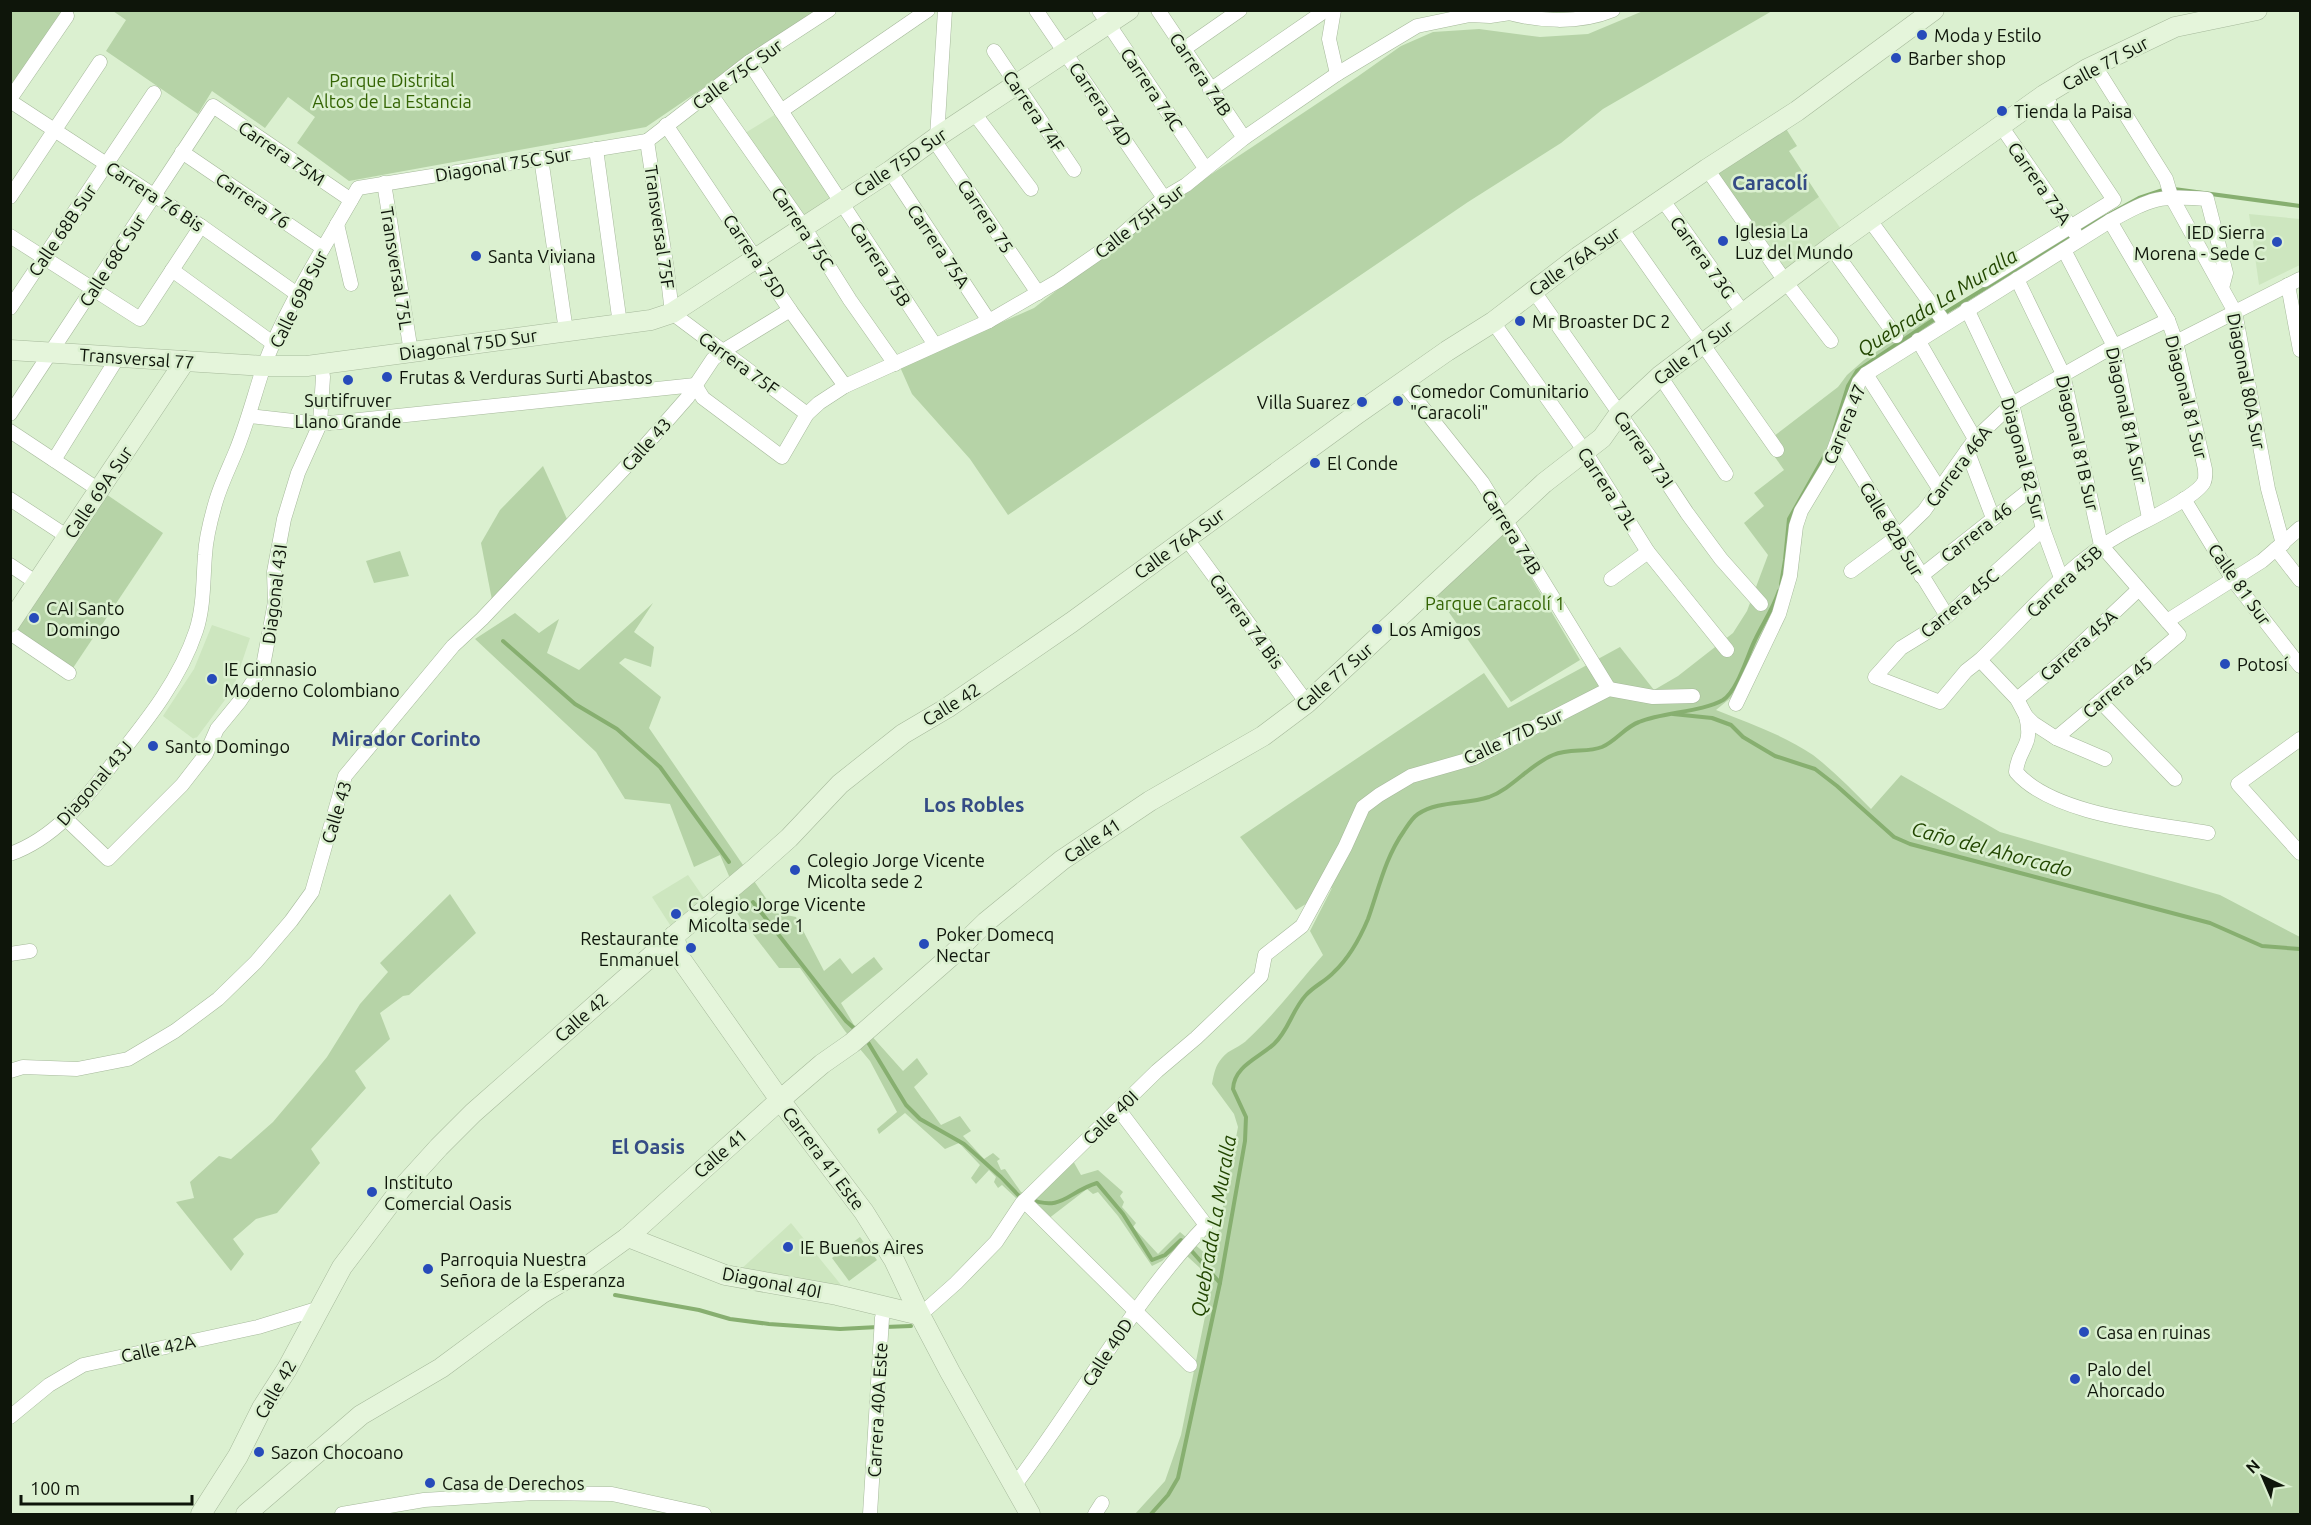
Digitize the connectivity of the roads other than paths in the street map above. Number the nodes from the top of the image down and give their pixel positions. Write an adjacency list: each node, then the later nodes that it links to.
1 (829, 10): 20 (street, Calle 75C Sur)
2 (928, 10): 30 (street)
3 (945, 10): 35 (street)
4 (1036, 10): 18 (street, Carrera 74D)
5 (1129, 10): 15 (street, Calle 75D Sur)
6 (1158, 10): 16 (street, Carrera 74B)
7 (1240, 10): 16 (street)
8 (1326, 10): 24 (street)
9 (1334, 10): 22 (street)
10 (1612, 10): 13 (street, Calle 75H Sur)
11 (1934, 10): 43 (street, Calle 76A Sur)
12 (2257, 10): 21 (street, Calle 77 Sur)
13 (1505, 12): 22 (street, Calle 75H Sur)
14 (67, 16): 28 (street)
15 (1104, 18): 18 (street, Calle 75D Sur); 42 (street, Carrera 74C)
16 (1184, 49): 24 (street, Carrera 74B)
17 (994, 51): 23 (street, Carrera 74F)
18 (1066, 53): 23 (street, Calle 75D Sur); 52 (street, Carrera 74D)
19 (100, 62): 34 (street)
20 (749, 62): 26 (street, Calle 75C Sur); 30 (street, Carrera 75B)
21 (2095, 66): 27 (street, Calle 77 Sur); 48 (street, Diagonal 80A Sur)
22 (1337, 74): 36 (street, Calle 75H Sur)
23 (1016, 85): 31 (street, Calle 75D Sur); 44 (street, Carrera 74F)
24 (1210, 90): 36 (street, Carrera 74B)
25 (154, 93): 41 (street, Calle 68B Sur)
26 (710, 93): 32 (street, Calle 75C Sur); 59 (street, Carrera 75C)
27 (2044, 95): 33 (street, Calle 77 Sur); 61 (street)
28 (10, 100): 34 (street, Carrera 76 Bis)
29 (213, 106): 39 (street, Calle 68C Sur); 49 (street, Carrera 75M)
30 (781, 111): 54 (street, Carrera 75B)
31 (974, 113): 35 (street, Calle 75D Sur); 47 (street)
32 (666, 125): 37 (street, Calle 75C Sur); 67 (street, Carrera 75D)
33 (2001, 126): 55 (street, Calle 77 Sur); 61 (street, Carrera 73A)
34 (55, 130): 41 (street, Carrera 76 Bis); 51 (street)
35 (935, 138): 45 (street, Calle 75D Sur); 77 (street, Carrera 75)
36 (1244, 138): 42 (street, Calle 75H Sur)
37 (647, 141): 38 (street, Diagonal 75C Sur); 83 (street, Transversal 75F)
38 (596, 150): 40 (street, Diagonal 75C Sur); 89 (street)
39 (182, 152): 50 (street, Calle 68C Sur); 64 (street, Carrera 76)
40 (541, 158): 46 (street, Diagonal 75C Sur); 90 (street)
41 (107, 164): 50 (street, Carrera 76 Bis); 66 (street, Calle 68B Sur)
42 (1205, 168): 52 (street, Calle 75H Sur)
43 (1707, 169): 53 (street, Calle 76A Sur); 70 (street)
44 (1074, 170)
45 (890, 171): 54 (street, Calle 75D Sur); 87 (street, Carrera 75A)
46 (384, 183): 49 (street, Diagonal 75C Sur); 102 (street, Transversal 75L)
47 (1031, 189)
48 (2169, 190): 56 (street, Carrera 47); 74 (street, Diagonal 80A Sur); 74 (street, Carrera 47)
49 (354, 194): 57 (street, Calle 69B Sur)
50 (154, 196): 58 (street, Carrera 76 Bis); 75 (street, Calle 68C Sur)
51 (10, 197)
52 (1164, 198): 77 (street, Calle 75H Sur)
53 (1662, 199): 60 (street, Calle 76A Sur); 84 (street, Carrera 73G)
54 (840, 201): 59 (street, Calle 75D Sur); 97 (street, Carrera 75B)
55 (1869, 219): 63 (street, Calle 77 Sur); 85 (street)
56 (2110, 221): 61 (street, Carrera 47); 86 (street, Diagonal 81 Sur)
57 (337, 224): 64 (street, Calle 69B Sur); 73 (street)
58 (201, 226): 68 (street); 78 (street, Carrera 76 Bis)
59 (804, 227): 67 (street, Calle 75D Sur); 106 (street, Carrera 75C)
60 (1621, 228): 76 (street, Calle 76A Sur); 96 (street)
61 (2075, 233): 65 (street, Carrera 47); 71 (street)
62 (10, 236): 66 (street)
63 (1831, 247): 70 (street, Calle 77 Sur); 91 (street)
64 (323, 248): 78 (street, Calle 69B Sur)
65 (2064, 250): 69 (street, Carrera 47); 98 (street, Diagonal 81A Sur)
66 (44, 258): 75 (street); 79 (street, Calle 68B Sur)
67 (756, 258): 81 (street, Carrera 75D); 83 (street, Calle 75D Sur)
68 (172, 270): 75 (street); 95 (street)
69 (2017, 279): 71 (street, Carrera 47); 110 (street, Diagonal 81B Sur)
70 (1785, 281): 84 (street, Calle 77 Sur); 93 (street)
71 (1992, 282): 80 (street, Carrera 47)
72 (2294, 282): 82 (street); 101 (street)
73 (351, 284)
74 (2222, 288): 82 (street, Diagonal 80A Sur)
75 (93, 289): 103 (street, Calle 68C Sur)
76 (1533, 290): 88 (street, Calle 76A Sur); 118 (street, Carrera 73I)
77 (1038, 293): 87 (street, Calle 75H Sur)
78 (297, 294): 95 (street, Calle 69B Sur)
79 (10, 308)
80 (1968, 309): 85 (street, Carrera 47); 115 (street, Diagonal 82 Sur)
81 (790, 310): 100 (street, Calle 43); 114 (street, Carrera 75D)
82 (2235, 312): 94 (street); 143 (street, Diagonal 80A Sur)
83 (672, 313): 89 (street, Diagonal 75D Sur); 100 (street, Carrera 75F)
84 (1744, 314): 96 (street, Calle 77 Sur)
85 (1942, 318): 92 (street, Carrera 47)
86 (2168, 320): 94 (street, Diagonal 81 Sur); 98 (street, Carrera 46A)
87 (989, 321): 97 (street, Calle 75H Sur)
88 (1493, 322): 112 (street, Calle 76A Sur); 125 (street, Carrera 73L)
89 (621, 324): 90 (street, Diagonal 75D Sur)
90 (566, 331): 102 (street, Diagonal 75D Sur)
91 (1896, 336)
92 (1918, 340): 109 (street, Carrera 47); 123 (street)
93 (1831, 341)
94 (2176, 342): 128 (street, Diagonal 81 Sur)
95 (274, 344): 108 (street, Calle 69B Sur)
96 (1702, 344): 111 (street, Calle 77 Sur); 124 (street)
97 (935, 345): 106 (street, Calle 75H Sur)
98 (2114, 346): 110 (street, Carrera 46A); 135 (street, Diagonal 81A Sur)
99 (10, 350): 103 (street, Transversal 77)
100 (723, 351): 113 (street, Calle 43); 117 (street, Carrera 75F)
101 (2301, 351)
102 (411, 352): 107 (street, Diagonal 75D Sur)
103 (51, 353): 104 (street, Transversal 77); 116 (street, Calle 68C Sur)
104 (118, 357): 105 (street, Transversal 77); 126 (street)
105 (185, 361): 108 (street, Transversal 77); 130 (street, Calle 69A Sur)
106 (895, 364): 114 (street, Calle 75H Sur)
107 (321, 365): 108 (street, Diagonal 75D Sur); 120 (street)
108 (264, 366): 119 (street, Calle 69B Sur)
109 (1866, 374): 122 (street, Carrera 47); 131 (street)
110 (2063, 374): 115 (street, Carrera 46A); 142 (street, Diagonal 81B Sur)
111 (1660, 376): 118 (street, Calle 77 Sur); 127 (street)
112 (1403, 383): 136 (street, Carrera 74B); 140 (street, Calle 76A Sur)
113 (695, 385): 117 (street, Calle 75H Sur); 120 (street); 187 (street, Calle 43)
114 (845, 386): 117 (street, Calle 75H Sur)
115 (2012, 404): 123 (street, Carrera 46A); 129 (street, Diagonal 82 Sur)
116 (10, 414)
117 (807, 414)
118 (1619, 414): 125 (street, Calle 77 Sur); 154 (street, Carrera 73I)
119 (249, 416): 120 (street); 172 (street, Calle 69B Sur)
120 (320, 424): 179 (street, Diagonal 43I)
121 (10, 431): 126 (street)
122 (1839, 441): 141 (street, Calle 82B Sur); 170 (street, Carrera 47)
123 (1971, 445): 131 (street, Carrera 46A); 134 (street)
124 (1777, 450)
125 (1586, 453): 136 (street, Calle 77 Sur); 144 (street, Carrera 73L)
126 (54, 460): 130 (street)
127 (1726, 474)
128 (2205, 481): 133 (street, Carrera 45B)
129 (2032, 488): 134 (street, Carrera 46); 138 (street, Diagonal 82 Sur)
130 (99, 490): 139 (street, Calle 69A Sur)
131 (1940, 490): 141 (street, Carrera 46A)
132 (10, 499): 139 (street)
133 (2184, 500): 135 (street, Carrera 45B); 150 (street, Calle 81 Sur)
134 (1993, 518): 147 (street, Carrera 46)
135 (2149, 518): 142 (street, Carrera 45B)
136 (1504, 519): 164 (street, Carrera 74B); 169 (street, Calle 77 Sur)
137 (2301, 528): 143 (street)
138 (2043, 529): 149 (street, Diagonal 82 Sur); 155 (street, Carrera 45C)
139 (68, 537): 152 (street, Calle 69A Sur)
140 (1186, 537): 158 (street, Calle 76A Sur); 169 (street, Carrera 74 Bis)
141 (1897, 537): 146 (street, Carrera 46A); 147 (street, Calle 82B Sur)
142 (2101, 545): 149 (street, Carrera 45B); 153 (street)
143 (2280, 547): 150 (street); 151 (street)
144 (1648, 552): 148 (street); 160 (street, Carrera 73L)
145 (10, 565): 152 (street)
146 (1851, 572)
147 (1921, 576): 155 (street, Calle 82B Sur)
148 (1611, 579)
149 (2061, 579): 161 (street, Carrera 45B)
150 (2233, 580): 156 (street); 162 (street, Calle 81 Sur)
151 (2301, 580)
152 (38, 583): 157 (street, Calle 69A Sur)
153 (2139, 589): 156 (street); 166 (street, Carrera 45A)
154 (1761, 604)
155 (1947, 616): 168 (street, Carrera 45C)
156 (2167, 621): 167 (street, Carrera 45)
157 (10, 622)
158 (1072, 622): 184 (street, Calle 42)
159 (10, 633): 163 (street)
160 (1727, 650)
161 (1980, 660): 166 (street); 168 (street, Carrera 45B)
162 (2301, 666)
163 (69, 673)
164 (1609, 689): 165 (street); 183 (street, Calle 77D Sur)
165 (1693, 696)
166 (2017, 699): 171 (street)
167 (2100, 701): 173 (street, Carrera 45); 177 (street)
168 (1940, 702)
169 (1307, 703): 178 (street, Calle 77 Sur)
170 (1736, 704)
171 (2026, 716): 173 (street); 180 (street)
172 (143, 726): 179 (street, Diagonal 43J)
173 (2056, 738): 176 (street)
174 (2296, 742): 175 (street); 181 (street)
175 (2301, 758)
176 (2105, 759)
177 (2175, 778)
178 (1187, 781): 188 (street, Calle 41)
179 (66, 819): 182 (street, Diagonal 43J)
180 (2208, 833)
181 (2301, 853)
182 (10, 854)
183 (1302, 926): 189 (street, Calle 40I)
184 (674, 936): 188 (street, Carrera 41 Este); 192 (street, Calle 42)
185 (30, 951): 186 (street)
186 (10, 954)
187 (10, 1071)
188 (780, 1100): 191 (street, Calle 41); 195 (street, Carrera 41 Este)
189 (1119, 1110): 190 (street, Calle 40I); 193 (street, Calle 40D)
190 (1029, 1196): 193 (street); 195 (street, Calle 40I)
191 (628, 1238): 194 (street, Diagonal 40I); 200 (street, Calle 41)
192 (320, 1308): 197 (street, Calle 42A); 199 (street, Calle 42)
193 (1135, 1309): 196 (street); 198 (street, Calle 40D)
194 (884, 1312): 195 (street, Diagonal 40I); 203 (street, Carrera 40A Este)
195 (920, 1315): 198 (street, Carrera 41 Este)
196 (1190, 1365)
197 (10, 1417)
198 (1014, 1486): 204 (street, Carrera 41 Este)
199 (201, 1515)
200 (246, 1515)
201 (342, 1515): 202 (street)
202 (704, 1515)
203 (870, 1515)
204 (1030, 1515)

